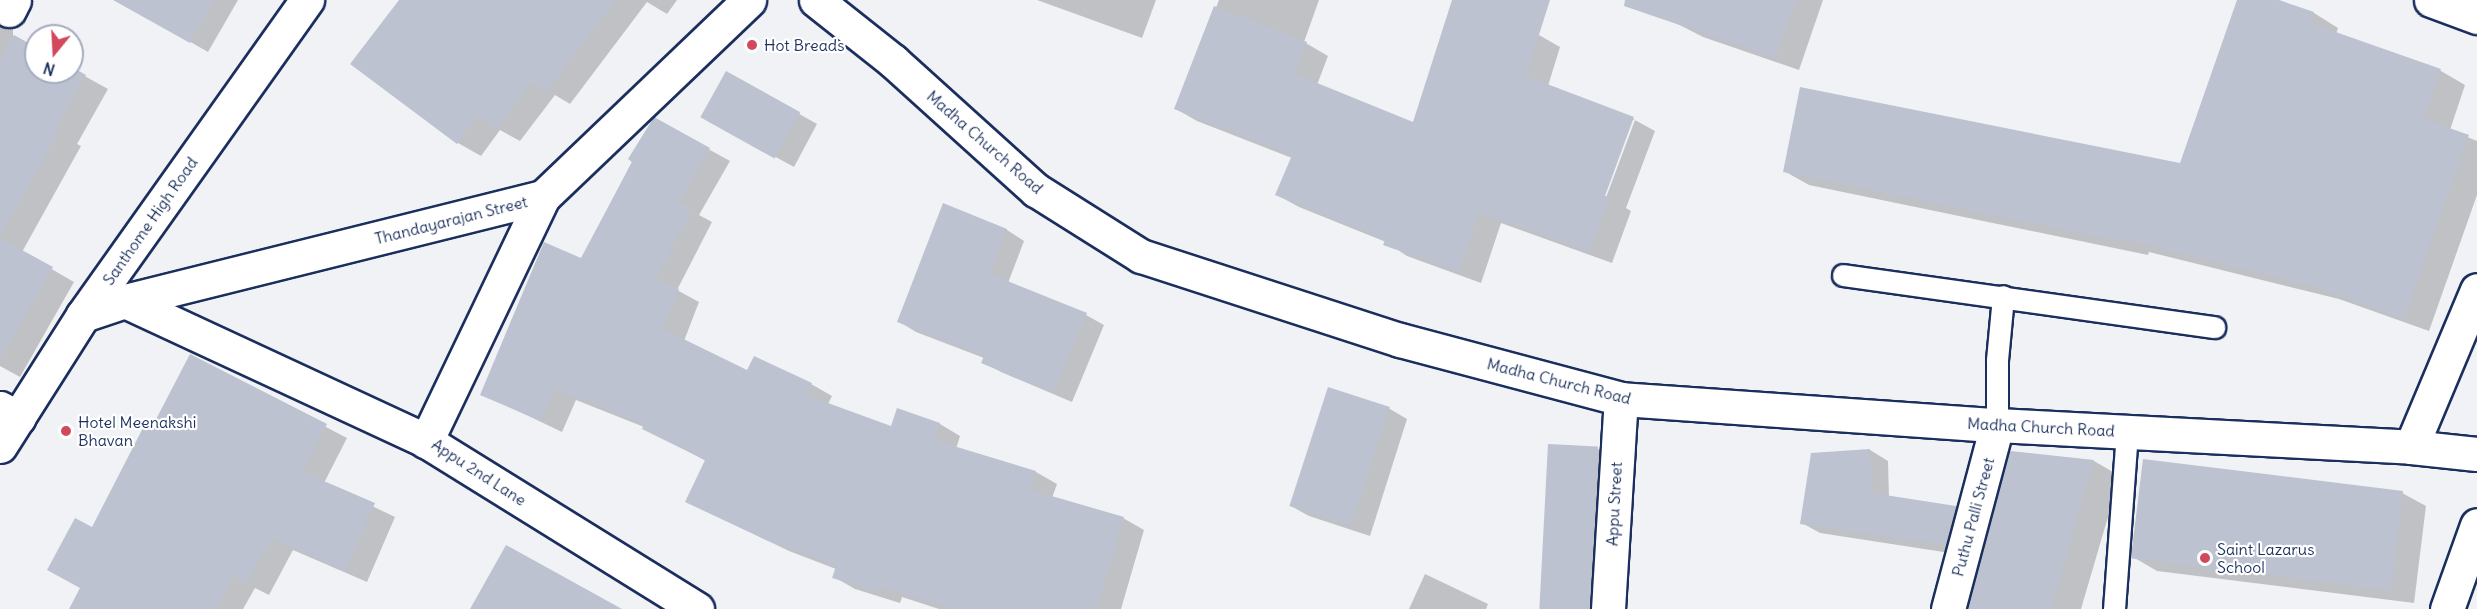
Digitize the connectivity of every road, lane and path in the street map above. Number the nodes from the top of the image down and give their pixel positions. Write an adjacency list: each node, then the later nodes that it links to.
1 (307, 0): 11 (street, Santhome High Road)
2 (749, 0): 6 (street, Thandayarajan Street)
3 (816, 0): 13 (street, Madha Church Road)
4 (2431, 0): 5 (street)
5 (2477, 17)
6 (543, 197): 10 (street, Thandayarajan Street); 17 (street, Appu 2nd Lane)
7 (1843, 275): 9 (lane)
8 (2477, 290): 19 (street)
9 (2003, 296): 12 (lane); 15 (lane)
10 (125, 301): 11 (street, Thandayarajan Street); 17 (street)
11 (83, 315): 14 (street, Santhome High Road)
12 (2214, 327)
13 (1621, 399): 15 (street, Madha Church Road); 23 (street, Appu Street)
14 (10, 413): 18 (street, Santhome High Road)
15 (1997, 425): 16 (street, Madha Church Road); 24 (street, Puthu Palli Street)
16 (2127, 432): 19 (street, Madha Church Road); 25 (lane)
17 (426, 441): 22 (street, Appu 2nd Lane)
18 (0, 446)
19 (2412, 447): 20 (street, Madha Church Road)
20 (2477, 454)
21 (2477, 525): 26 (street)
22 (697, 609)
23 (1608, 609)
24 (1948, 609)
25 (2114, 609)
26 (2447, 609)

